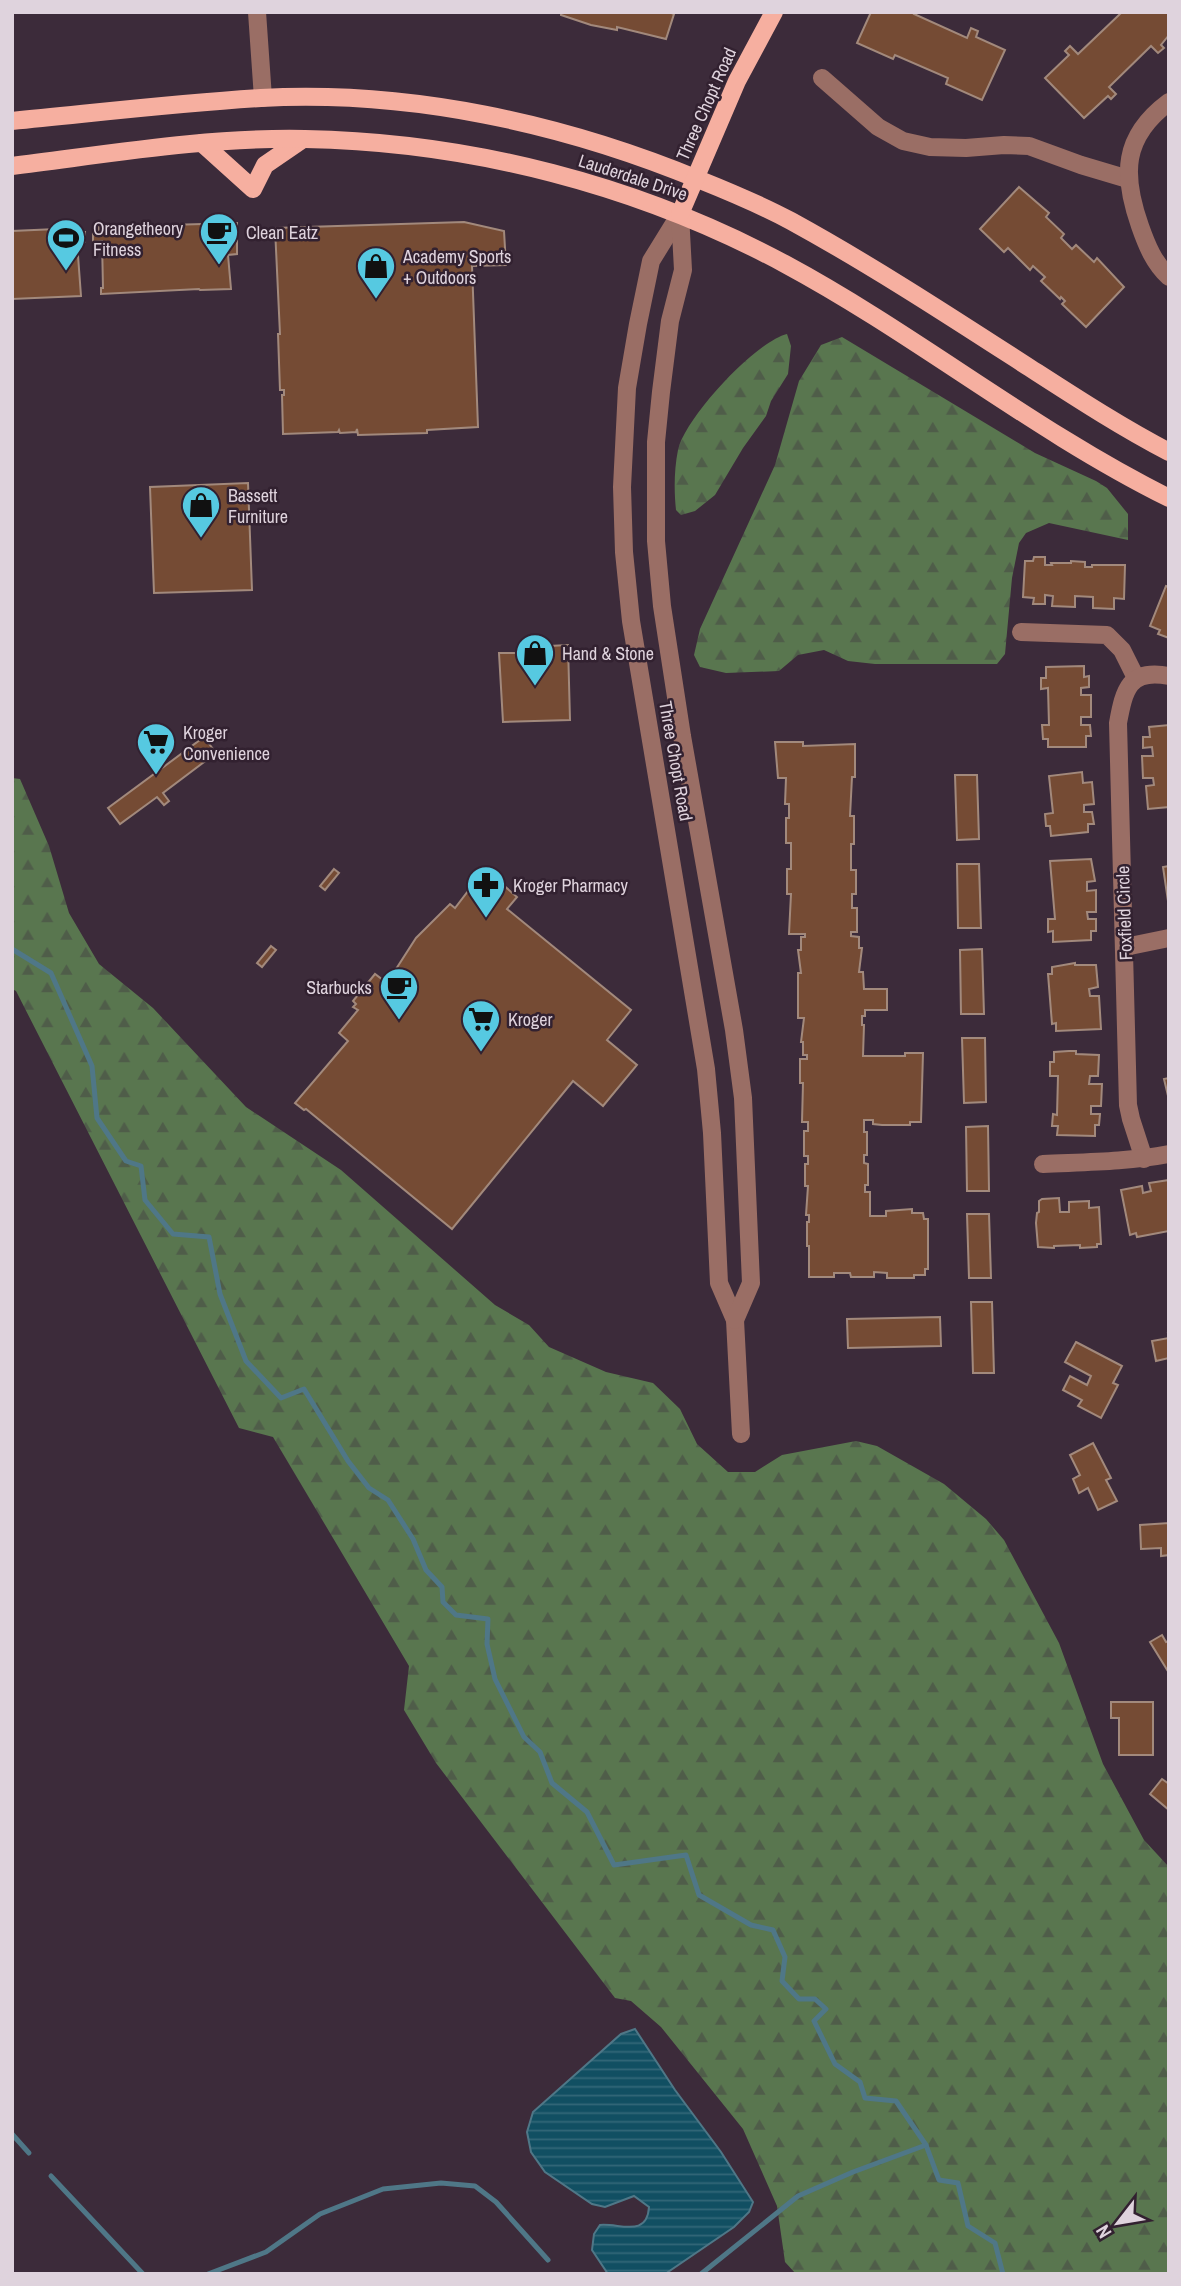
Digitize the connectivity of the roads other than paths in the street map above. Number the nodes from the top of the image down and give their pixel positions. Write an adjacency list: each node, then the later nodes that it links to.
1 (257, 12): 4 (street)
2 (774, 12): 10 (main road, Three Chopt Road)
3 (821, 78): 11 (street)
4 (262, 98): 6 (main road, Lauderdale Drive); 10 (main road, Lauderdale Drive)
5 (1169, 102): 11 (street)
6 (12, 121)
7 (303, 139): 8 (main road, Lauderdale Drive); 8 (main road); 12 (main road, Lauderdale Drive)
8 (202, 143): 9 (main road, Lauderdale Drive)
9 (12, 166)
10 (696, 178): 12 (main road, Three Chopt Road); 14 (main road, Lauderdale Drive)
11 (1129, 179): 13 (street)
12 (680, 214): 15 (main road, Lauderdale Drive); 24 (street, Three Chopt Road); 24 (street, Three Chopt Road)
13 (1169, 277)
14 (1169, 452)
15 (1169, 498)
16 (1021, 632): 18 (street)
17 (1169, 676): 18 (street)
18 (1136, 678): 20 (street, Foxfield Circle)
19 (1169, 938): 20 (street)
20 (1125, 947): 22 (street, Foxfield Circle)
21 (1169, 1154): 22 (street)
22 (1144, 1158): 23 (street)
23 (1043, 1164)
24 (735, 1320): 25 (street, Three Chopt Road)
25 (741, 1434)

